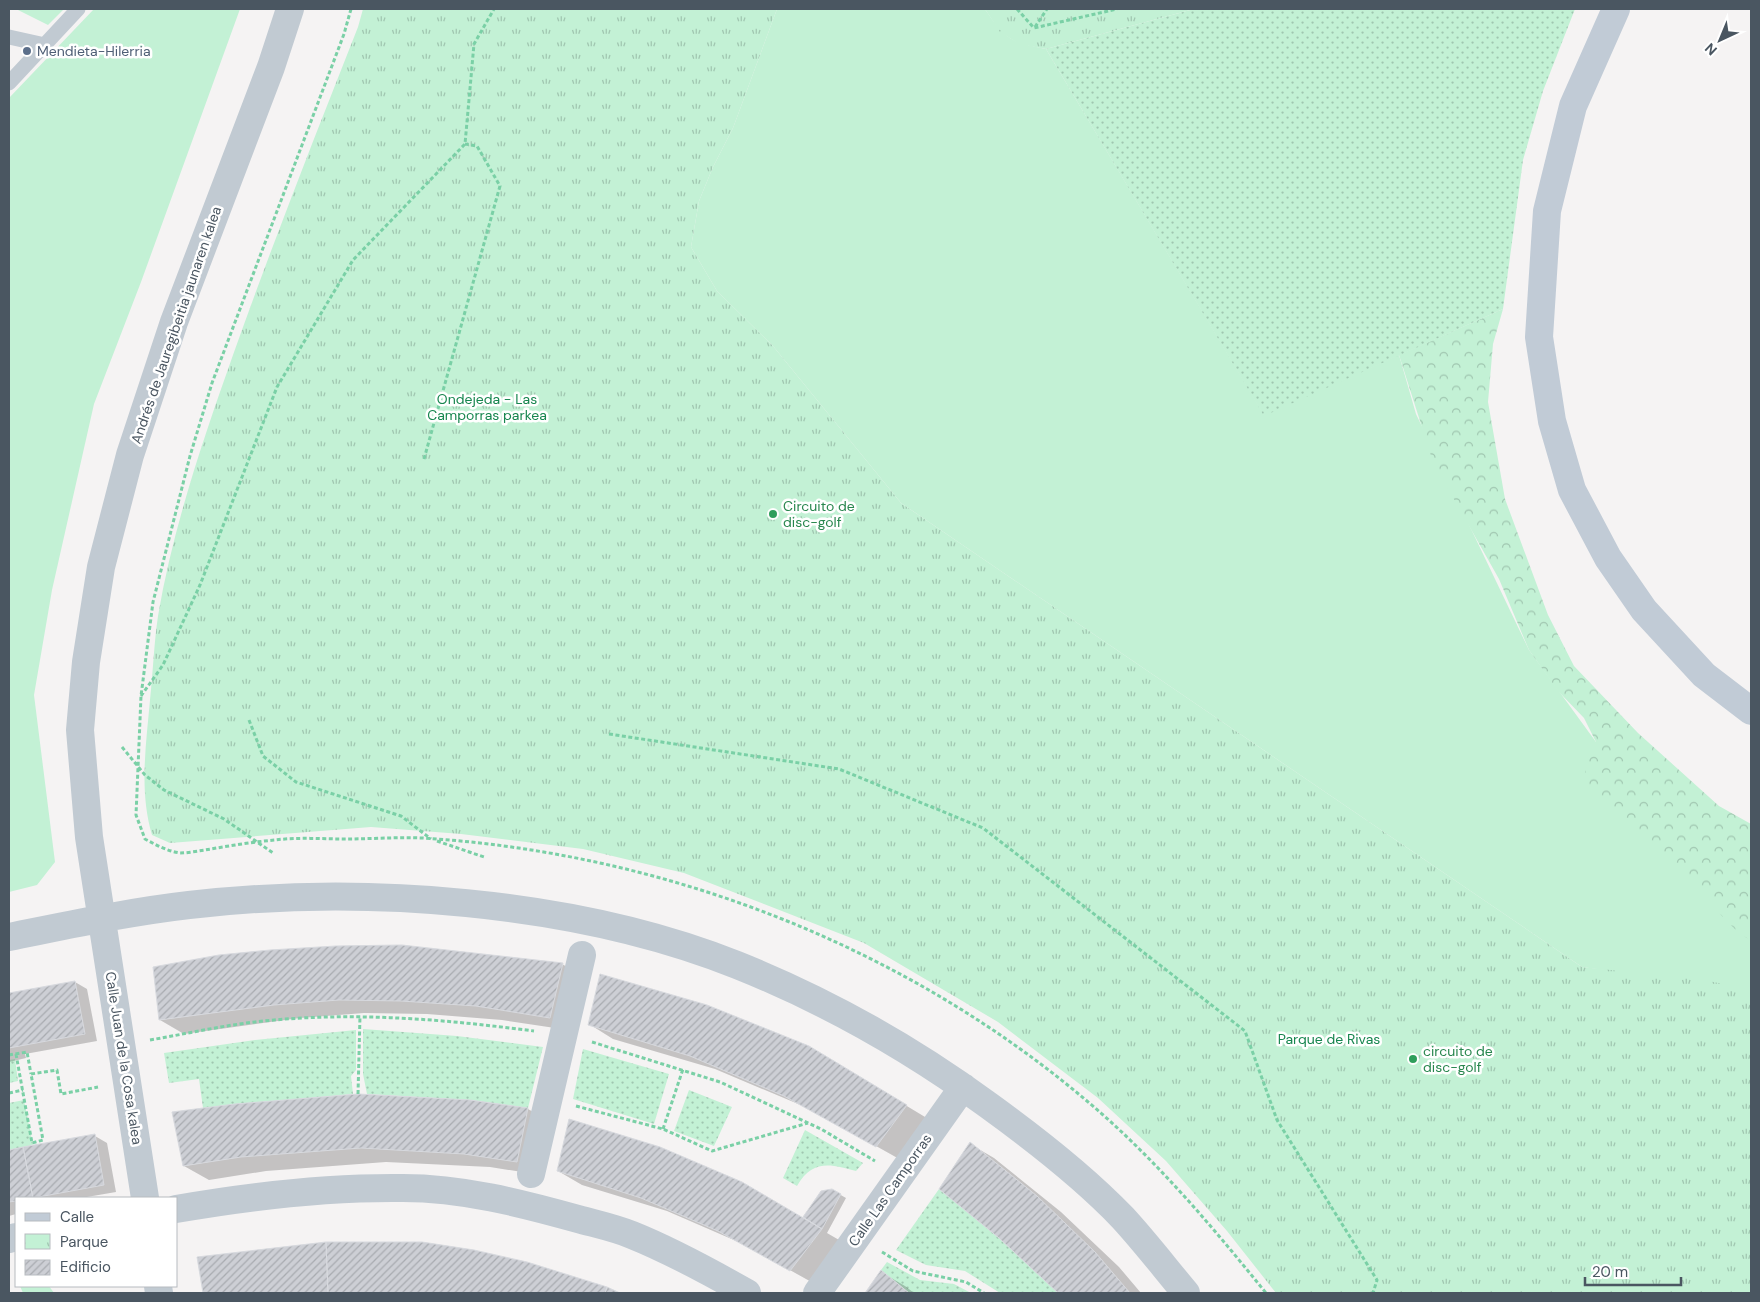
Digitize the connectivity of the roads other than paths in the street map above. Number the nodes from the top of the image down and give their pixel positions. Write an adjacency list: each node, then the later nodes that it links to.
1 (78, 9): 5 (lane)
2 (290, 9): 8 (street, Andrés de Jauregibeitia jaunaren kalea)
3 (1616, 9): 7 (street)
4 (9, 37): 5 (lane)
5 (45, 45): 6 (lane)
6 (9, 83)
7 (1751, 711)
8 (101, 917): 9 (street); 11 (street); 13 (street, Calle Juan de la Cosa kalea)
9 (9, 937)
10 (582, 955): 12 (street)
11 (963, 1087): 16 (street, Calle Las Camporras); 17 (street)
12 (531, 1174)
13 (145, 1197)
14 (178, 1209): 15 (street)
15 (748, 1293)
16 (817, 1293)
17 (1186, 1293)

